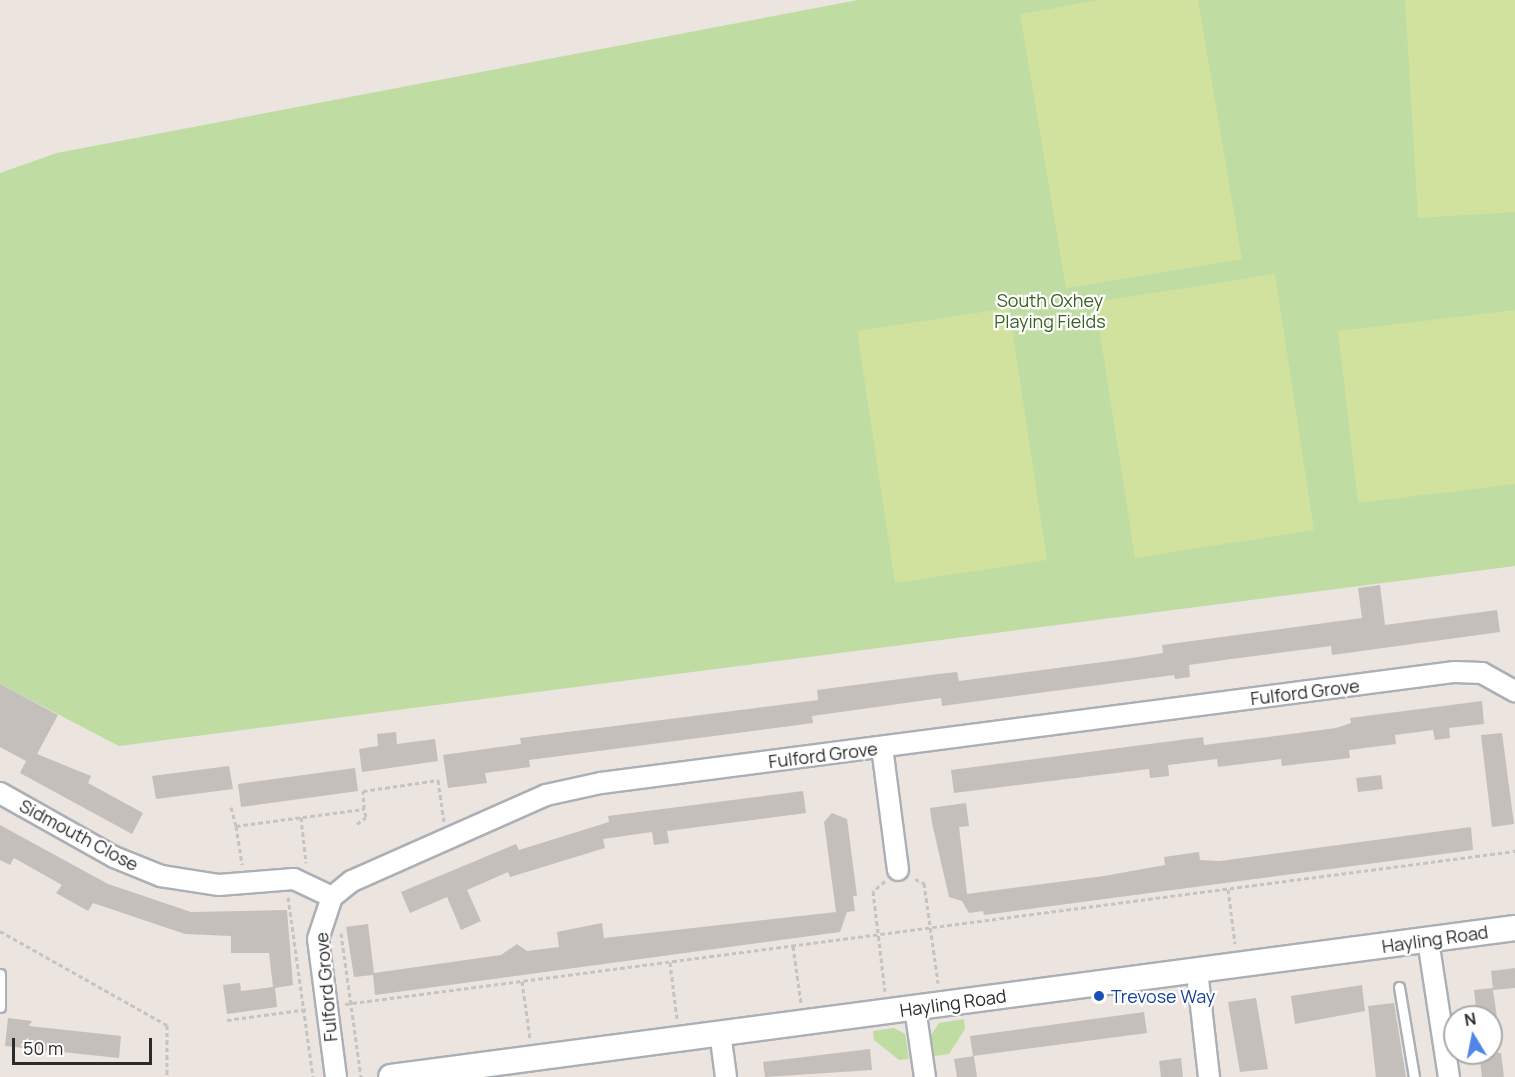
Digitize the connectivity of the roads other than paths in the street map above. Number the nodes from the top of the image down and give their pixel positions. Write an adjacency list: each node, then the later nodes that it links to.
1 (1515, 692): 2 (street, Fulford Grove)
2 (882, 747): 4 (street); 5 (street, Fulford Grove)
3 (0, 793): 5 (street, Sidmouth Close)
4 (898, 870)
5 (332, 897): 15 (street, Fulford Grove)
6 (1515, 928): 7 (street, Hayling Road)
7 (1428, 940): 8 (street, Hayling Road); 21 (street)
8 (1197, 970): 12 (street, Hayling Road); 19 (street)
9 (0, 974): 11 (lane)
10 (1400, 987): 20 (lane)
11 (0, 1007)
12 (915, 1008): 13 (street, Hayling Road); 18 (street)
13 (720, 1032): 14 (street, Hayling Road); 17 (street)
14 (443, 1074): 16 (street, Hayling Road)
15 (336, 1077)
16 (391, 1077)
17 (726, 1077)
18 (925, 1077)
19 (1209, 1077)
20 (1414, 1077)
21 (1449, 1077)

